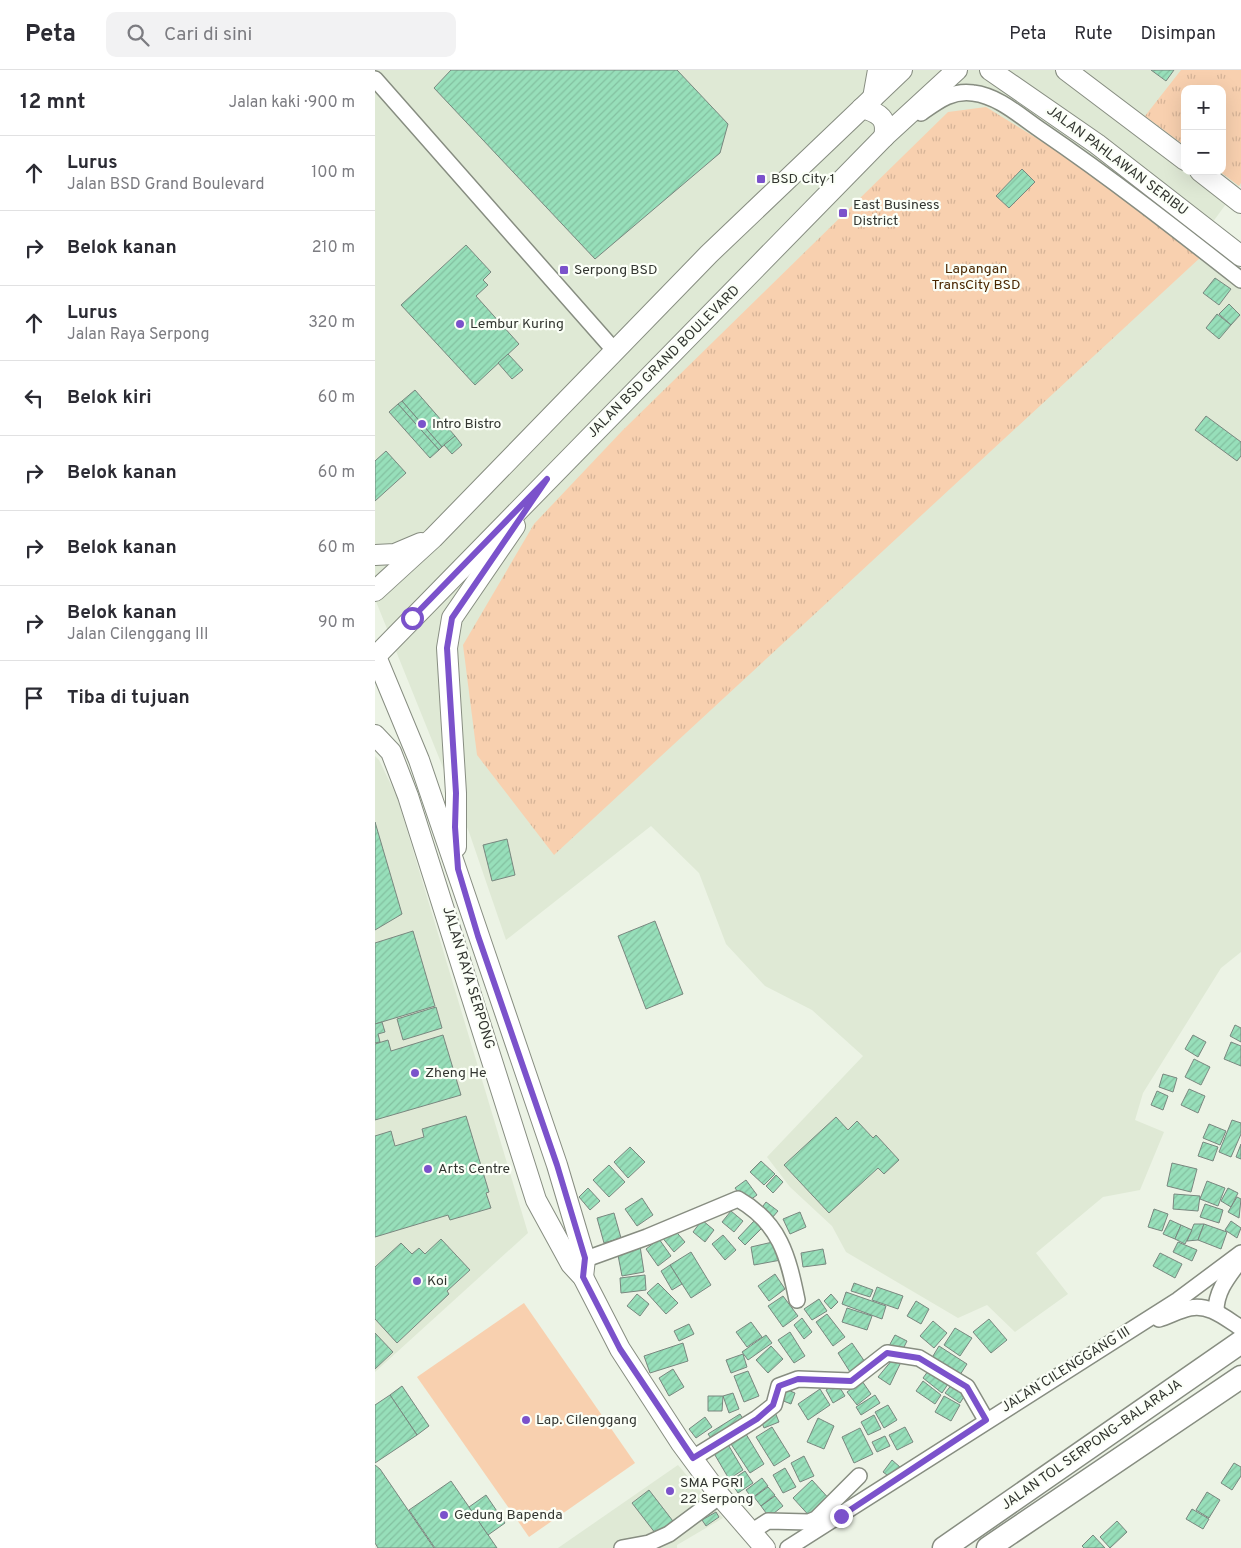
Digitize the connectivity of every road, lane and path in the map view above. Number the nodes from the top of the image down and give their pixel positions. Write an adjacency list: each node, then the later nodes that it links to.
1 (878, 70): 7 (main road)
2 (902, 70): 7 (main road)
3 (957, 70): 8 (main road, JALAN BSD GRAND BOULEVARD)
4 (990, 70): 12 (main road, JALAN PAHLAWAN SERIBU)
5 (1066, 70): 9 (main road)
6 (375, 79): 14 (street)
7 (868, 103): 8 (main road); 14 (main road)
8 (880, 142): 13 (street); 15 (main road, JALAN BSD GRAND BOULEVARD)
9 (1181, 157)
10 (1205, 175): 11 (main road)
11 (1241, 203)
12 (1241, 256)
13 (1241, 280)
14 (614, 350): 16 (main road)
15 (547, 479): 19 (main road, JALAN BSD GRAND BOULEVARD); 21 (main road)
16 (433, 538): 17 (main road); 18 (main road)
17 (375, 555)
18 (375, 591)
19 (375, 656): 21 (main road, JALAN RAYA SERPONG)
20 (375, 736): 23 (main road, JALAN RAYA SERPONG)
21 (458, 869): 22 (main road, JALAN RAYA SERPONG)
22 (565, 1193): 23 (main road); 26 (main road, JALAN RAYA SERPONG)
23 (536, 1200): 26 (main road, JALAN RAYA SERPONG)
24 (1241, 1254): 29 (street, JALAN CILENGGANG III)
25 (1241, 1259): 28 (street)
26 (580, 1267): 27 (street); 34 (main road, JALAN RAYA SERPONG)
27 (797, 1300)
28 (1220, 1314): 29 (street); 30 (street)
29 (1141, 1324): 33 (street, JALAN CILENGGANG III)
30 (1241, 1328)
31 (1241, 1342): 41 (highway, JALAN TOL SERPONG–BALARAJA)
32 (1241, 1376): 42 (highway, JALAN TOL SERPONG–BALARAJA)
33 (986, 1420): 34 (street); 40 (street, JALAN CILENGGANG III)
34 (693, 1458): 36 (main road, JALAN RAYA SERPONG)
35 (859, 1476): 37 (street)
36 (721, 1496): 37 (main road, JALAN RAYA SERPONG); 38 (street)
37 (751, 1532): 39 (main road, JALAN RAYA SERPONG)
38 (622, 1548)
39 (765, 1548)
40 (788, 1548)
41 (944, 1548)
42 (988, 1548)

